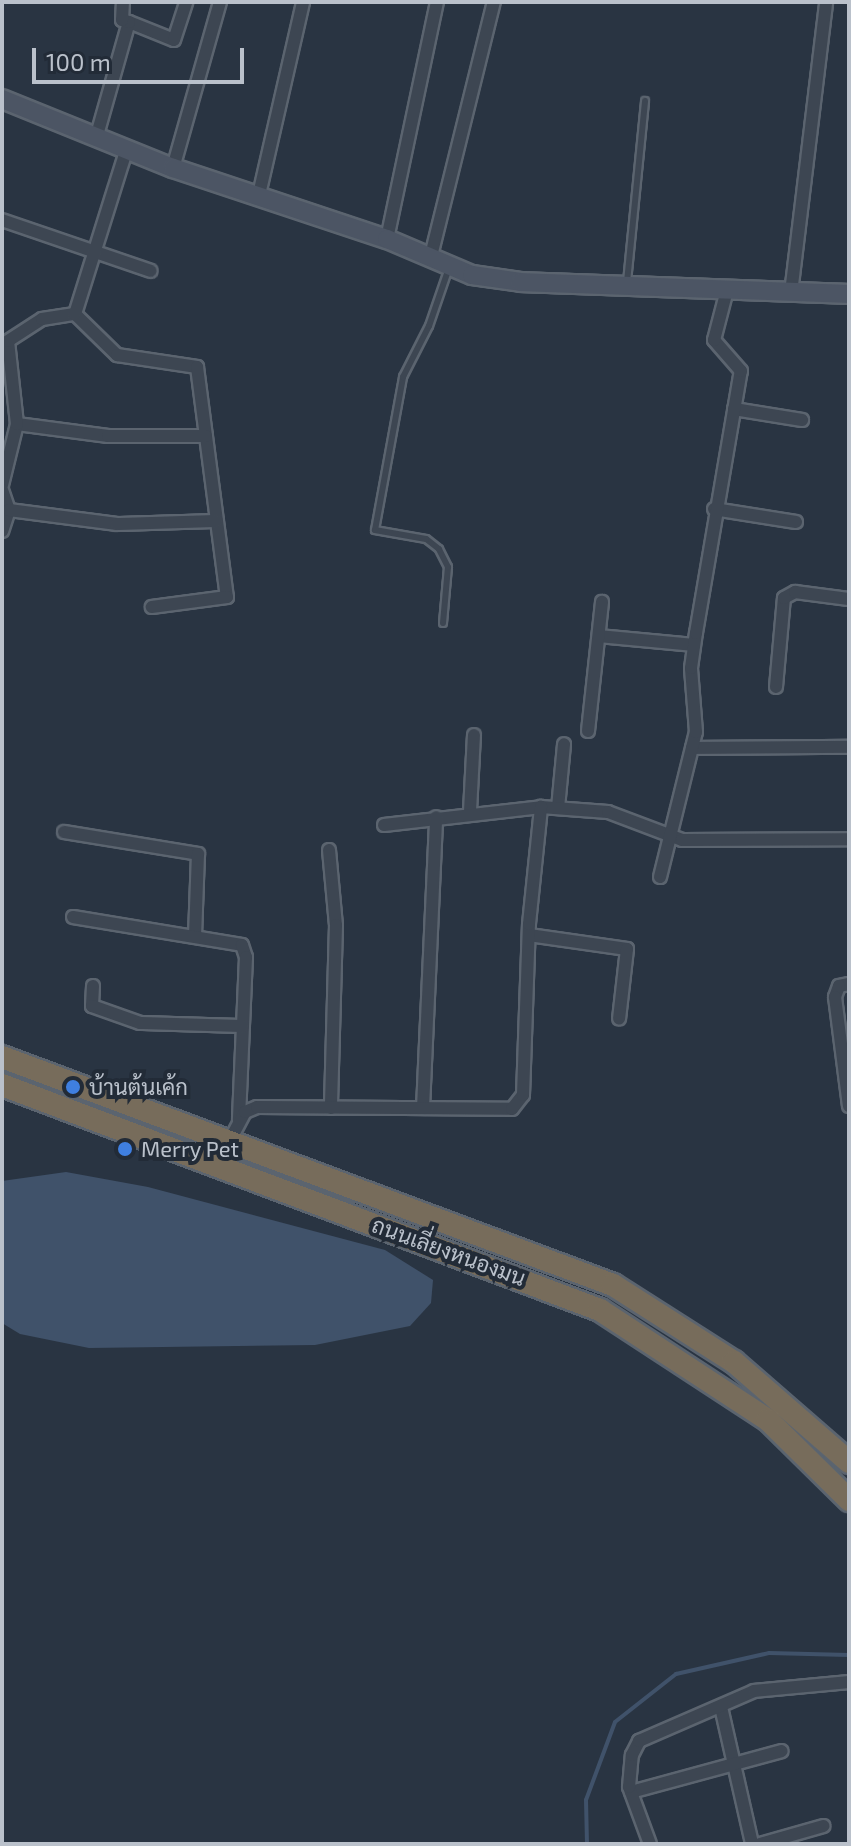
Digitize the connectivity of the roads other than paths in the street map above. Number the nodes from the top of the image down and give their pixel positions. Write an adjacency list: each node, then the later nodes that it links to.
1 (123, 2): 8 (street)
2 (186, 2): 8 (street)
3 (220, 2): 13 (street)
4 (303, 2): 14 (street)
5 (437, 2): 16 (street)
6 (494, 2): 18 (street)
7 (826, 2): 23 (street)
8 (129, 22): 11 (street)
9 (2, 99): 11 (street)
10 (645, 101): 21 (lane)
11 (97, 135): 12 (street)
12 (127, 148): 13 (street); 17 (street)
13 (173, 168): 14 (street)
14 (258, 199): 16 (street)
15 (2, 220): 17 (street)
16 (387, 239): 18 (street)
17 (92, 250): 20 (street); 25 (street)
18 (430, 260): 19 (street)
19 (449, 268): 21 (street); 39 (lane)
20 (151, 271)
21 (627, 285): 22 (street)
22 (727, 290): 23 (street); 26 (street)
23 (791, 293): 24 (street)
24 (849, 294)
25 (75, 314): 28 (street); 29 (street)
26 (734, 409): 27 (street); 31 (street)
27 (802, 420)
28 (17, 424): 29 (street); 30 (street)
29 (206, 436): 33 (street)
30 (2, 487): 32 (street)
31 (714, 509): 34 (street); 41 (street)
32 (9, 510): 33 (street); 35 (street)
33 (217, 521): 38 (street)
34 (796, 522)
35 (2, 531)
36 (849, 599): 42 (street)
37 (602, 602): 40 (street)
38 (152, 607)
39 (443, 623)
40 (599, 636): 41 (street); 43 (street)
41 (694, 645): 47 (street)
42 (776, 687)
43 (588, 731)
44 (474, 735): 50 (street)
45 (564, 744): 49 (street)
46 (849, 747): 47 (street)
47 (692, 748): 54 (street)
48 (541, 807): 49 (street); 50 (street); 60 (street)
49 (558, 808): 54 (street)
50 (470, 811): 51 (street)
51 (436, 817): 52 (street); 69 (street)
52 (384, 825)
53 (64, 832): 59 (street)
54 (668, 837): 55 (street); 57 (street)
55 (849, 839)
56 (329, 850): 68 (street)
57 (660, 877)
58 (73, 917): 59 (street)
59 (195, 935): 64 (street)
60 (529, 935): 63 (street); 69 (street)
61 (849, 984): 67 (street)
62 (93, 986): 64 (street)
63 (619, 1019)
64 (243, 1026): 70 (street)
65 (2, 1057): 70 (highway, ถนนเลี่ยงหนองมน)
66 (2, 1085): 72 (highway, ถนนเลี่ยงหนองมน)
67 (849, 1106)
68 (331, 1108): 69 (street); 70 (street)
69 (423, 1108)
70 (234, 1133): 71 (highway, ถนนเลี่ยงหนองมน)
71 (849, 1462)
72 (849, 1500)
73 (849, 1682): 74 (street)
74 (721, 1707): 76 (street); 77 (street)
75 (782, 1751): 76 (street)
76 (734, 1764): 77 (street); 80 (street)
77 (631, 1792): 79 (street)
78 (823, 1826): 80 (street)
79 (650, 1844)
80 (760, 1844)

